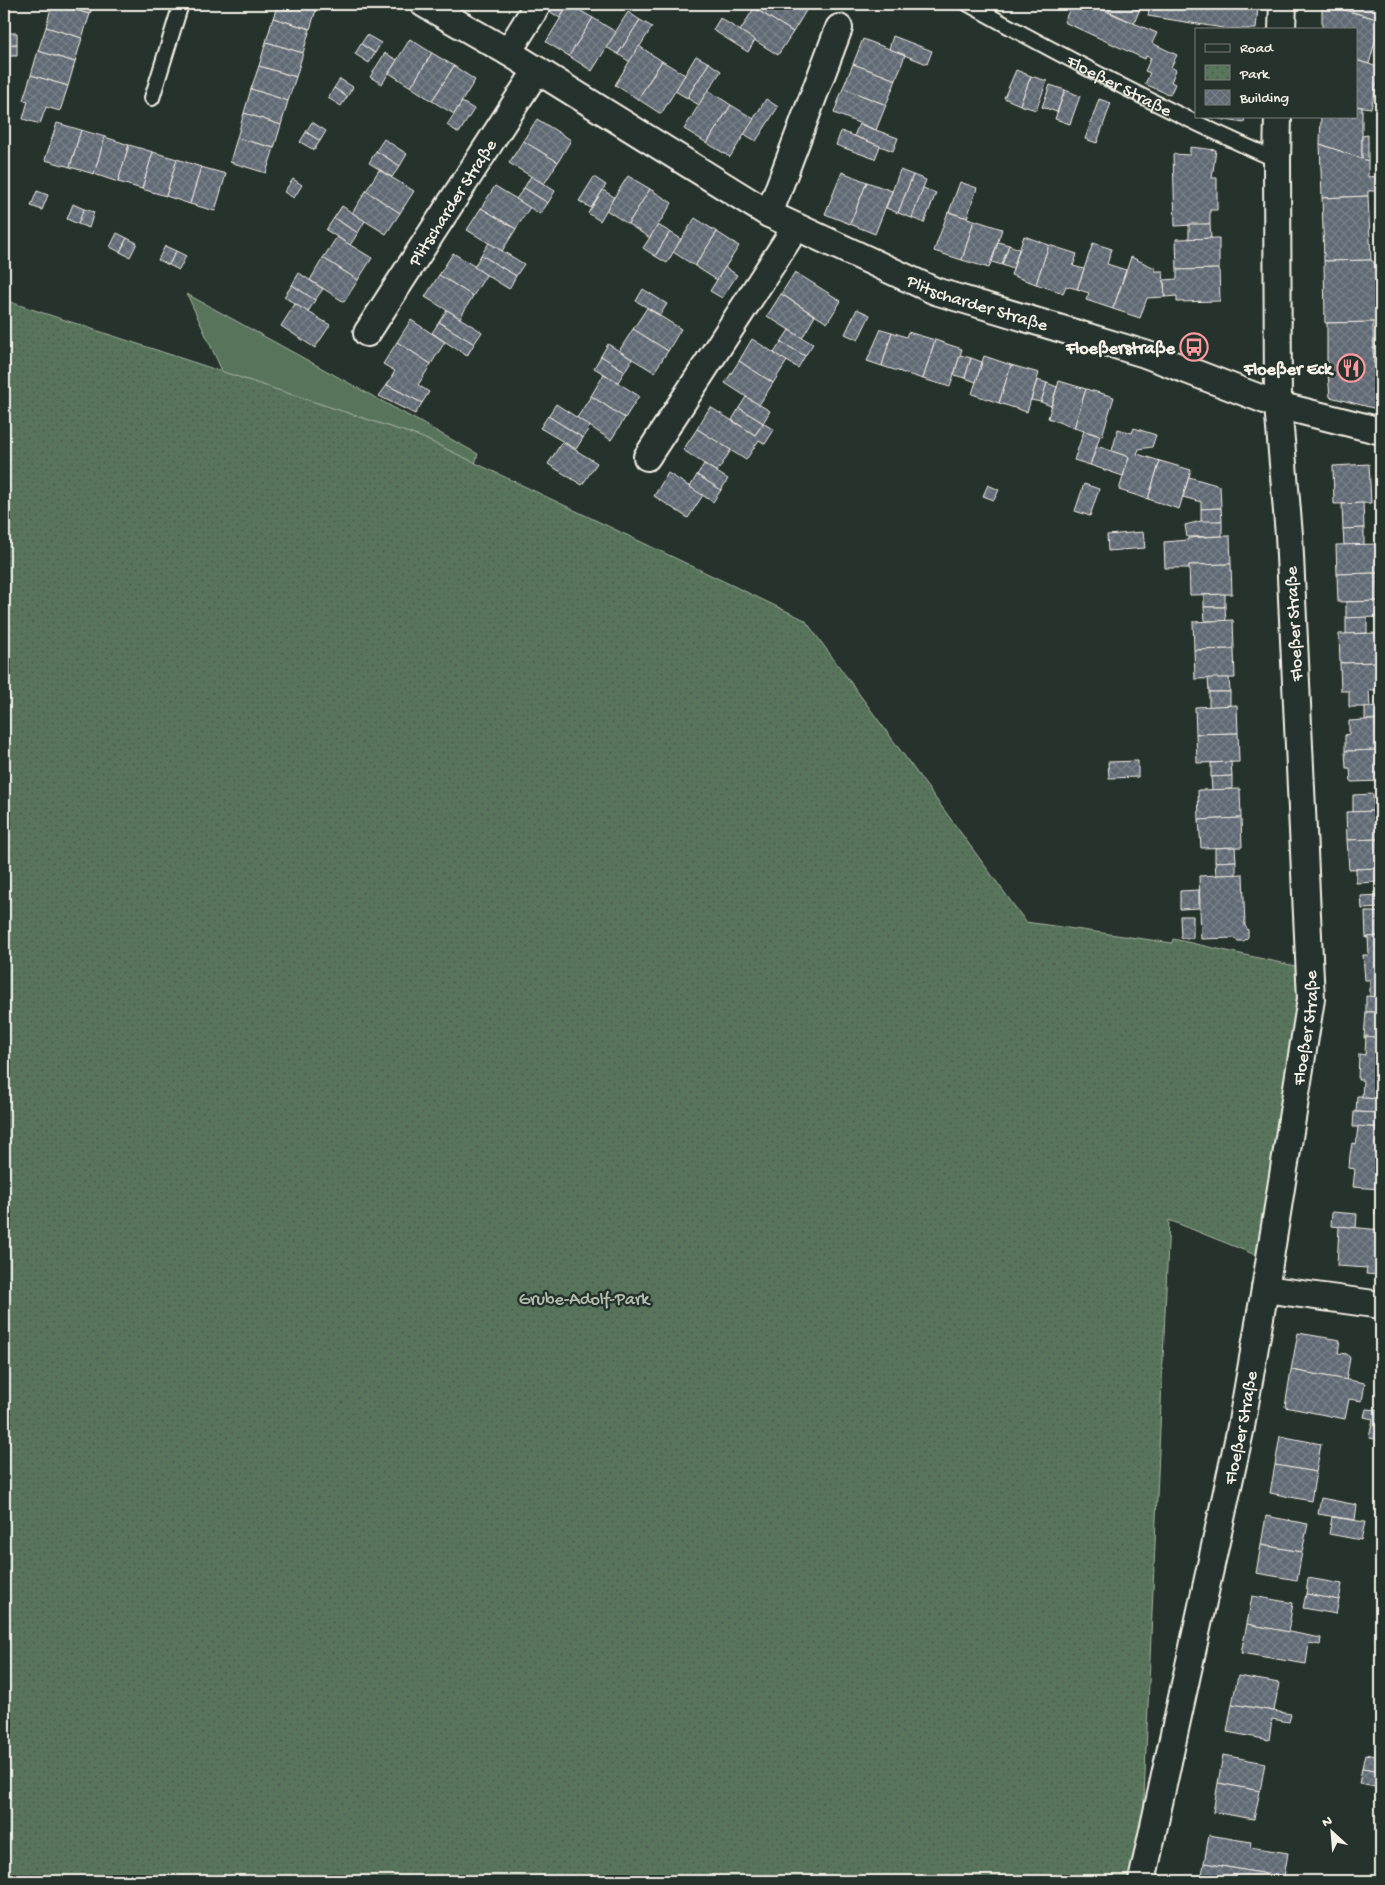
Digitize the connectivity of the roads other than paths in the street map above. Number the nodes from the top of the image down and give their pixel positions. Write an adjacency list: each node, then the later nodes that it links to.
1 (181, 4): 10 (lane)
2 (424, 4): 8 (street, Plitscharder Straße)
3 (538, 4): 8 (street)
4 (968, 4): 12 (lane, Floeßer Straße)
5 (1283, 4): 7 (street)
6 (839, 28): 13 (street)
7 (1282, 28)
8 (508, 52): 9 (street, Plitscharder Straße)
9 (537, 70): 13 (street, Plitscharder Straße); 15 (street, Plitscharder Straße)
10 (152, 98)
11 (1278, 118): 12 (street, Floeßer Straße)
12 (1277, 160): 16 (street, Floeßer Straße)
13 (769, 214): 14 (street, Plitscharder Straße)
14 (796, 227): 16 (street, Plitscharder Straße); 18 (street)
15 (367, 333)
16 (1278, 405): 17 (street, Plitscharder Straße); 19 (street, Floeßer Straße)
17 (1381, 431)
18 (646, 458)
19 (1266, 1289): 20 (street); 21 (street, Floeßer Straße)
20 (1381, 1305)
21 (1142, 1881)

